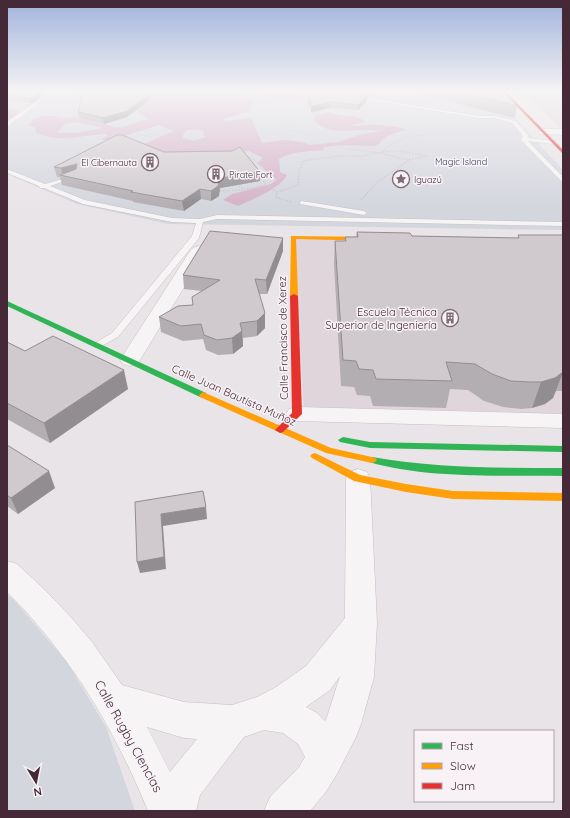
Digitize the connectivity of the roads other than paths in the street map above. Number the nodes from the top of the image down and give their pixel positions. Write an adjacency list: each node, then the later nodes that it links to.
1 (521, 130): 4 (lane)
2 (543, 132): 3 (street); 5 (street)
3 (563, 132)
4 (523, 139): 5 (lane); 9 (lane)
5 (553, 142): 6 (street)
6 (563, 153)
7 (9, 169): 10 (lane)
8 (76, 176): 10 (lane)
9 (563, 180)
10 (42, 187): 14 (lane)
11 (302, 203): 12 (lane)
12 (402, 219): 13 (lane); 14 (lane)
13 (563, 224)
14 (204, 228): 17 (lane); 18 (street)
15 (388, 239): 19 (street, Calle Francisco de Xerez)
16 (7, 303): 17 (street, Calle Juan Bautista Muñoz)
17 (98, 345): 18 (street, Calle Juan Bautista Muñoz)
18 (130, 360): 21 (street, Calle Juan Bautista Muñoz)
19 (297, 414): 20 (street); 21 (street, Calle Francisco de Xerez)
20 (563, 421)
21 (280, 430): 22 (street, Calle Juan Bautista Muñoz)
22 (296, 437): 23 (street, Calle Juan Bautista Muñoz); 26 (street); 27 (street)
23 (320, 437)
24 (335, 439): 25 (street)
25 (563, 449)
26 (563, 472)
27 (358, 478): 28 (street); 30 (street)
28 (563, 497)
29 (7, 573): 31 (street, Calle Rugby Ciencias)
30 (360, 623): 32 (street); 33 (street)
31 (112, 699): 32 (street); 35 (street, Calle Rugby Ciencias)
32 (248, 717): 33 (street); 36 (street)
33 (324, 760): 34 (street)
34 (289, 808)
35 (168, 811)
36 (176, 811)

